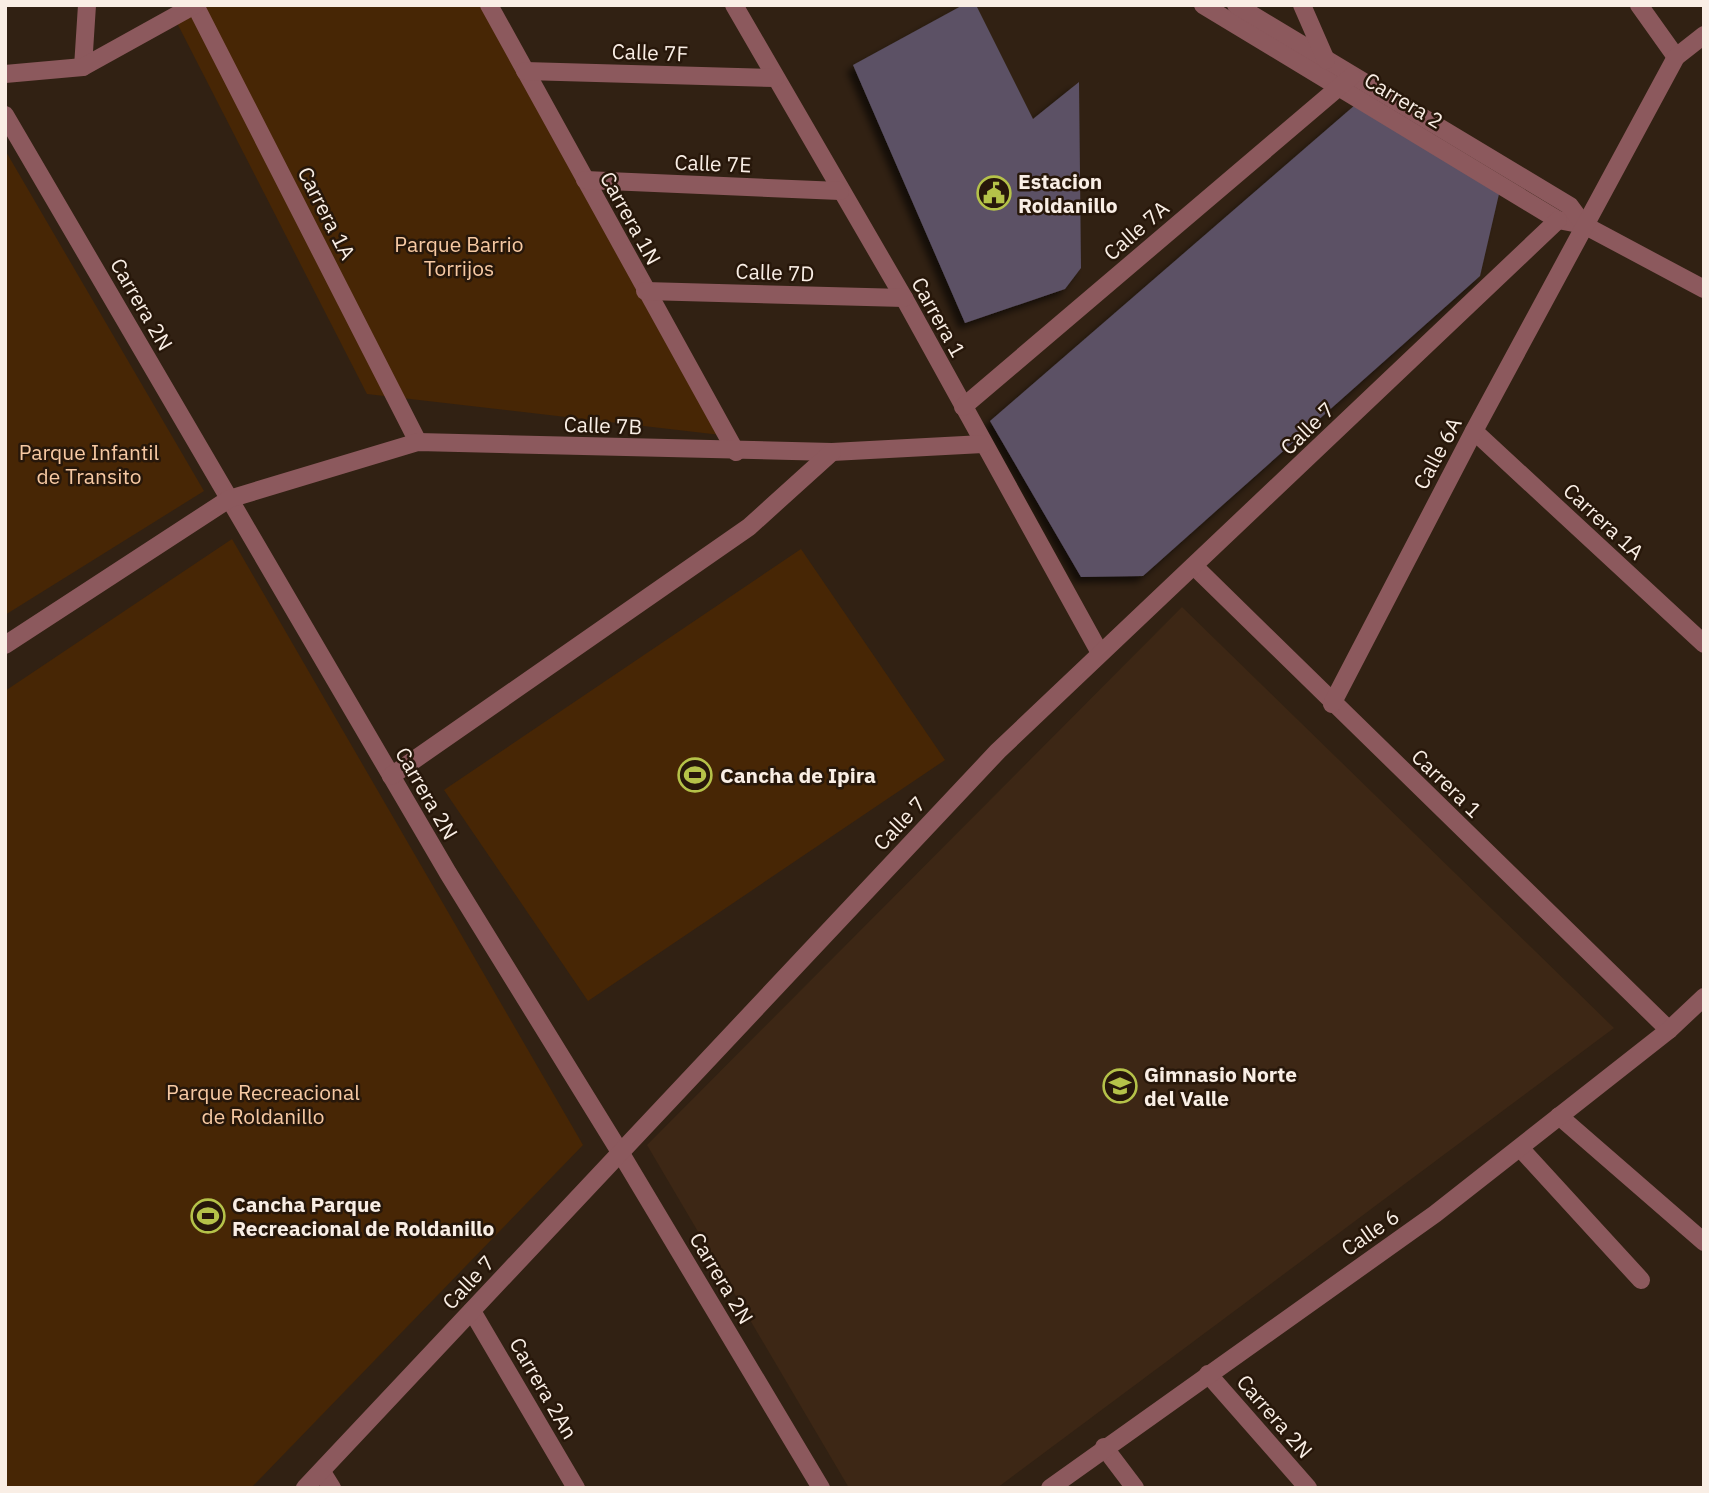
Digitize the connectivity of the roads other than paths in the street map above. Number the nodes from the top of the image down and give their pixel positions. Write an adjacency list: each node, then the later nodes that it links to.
1 (87, 5): 12 (street)
2 (195, 5): 12 (street); 27 (street, Carrera 1A)
3 (489, 5): 13 (street, Carrera 1N)
4 (734, 5): 15 (street, Carrera 1)
5 (1203, 5): 16 (street, Carrera 2)
6 (1236, 5): 11 (street, Carrera 2)
7 (1302, 5): 11 (street)
8 (1639, 5): 10 (street)
9 (1704, 35): 10 (street)
10 (1676, 57): 21 (street)
11 (1326, 60): 16 (street, Carrera 2)
12 (83, 66): 14 (street)
13 (525, 71): 15 (street, Calle 7F); 18 (street, Carrera 1N)
14 (5, 74)
15 (775, 78): 19 (street, Carrera 1)
16 (1345, 81): 20 (street, Carrera 2); 21 (street, Carrera 2); 25 (street, Calle 7A)
17 (5, 116): 31 (street, Carrera 2N)
18 (585, 180): 19 (street, Calle 7E); 23 (street, Carrera 1N)
19 (840, 191): 24 (street, Carrera 1)
20 (1558, 220): 21 (street, Carrera 2); 32 (street, Calle 7)
21 (1584, 225): 22 (street, Carrera 2); 26 (street, Calle 6A)
22 (1704, 289)
23 (645, 291): 24 (street, Calle 7D); 29 (street, Carrera 1N)
24 (904, 298): 25 (street, Carrera 1)
25 (963, 407): 28 (street, Carrera 1)
26 (1474, 431): 34 (street, Carrera 1A); 36 (street, Calle 6A)
27 (418, 442): 29 (street, Calle 7B); 31 (street, Calle 7B)
28 (983, 444): 30 (street, Calle 7B); 35 (street, Carrera 1)
29 (736, 452): 30 (street, Calle 7B)
30 (832, 452): 37 (street)
31 (229, 499): 33 (street, Calle 7B); 37 (street, Carrera 2N)
32 (1195, 566): 35 (street, Calle 7); 36 (street, Carrera 1)
33 (5, 645)
34 (1704, 645)
35 (1100, 653): 42 (street, Calle 7)
36 (1332, 704): 39 (street, Carrera 1)
37 (391, 776): 42 (street, Carrera 2N)
38 (1704, 997): 39 (street, Calle 6)
39 (1669, 1030): 40 (street, Calle 6)
40 (1559, 1116): 41 (street, Calle 6); 43 (street)
41 (1521, 1149): 44 (street); 46 (street, Calle 6)
42 (620, 1152): 45 (street, Calle 7); 52 (street, Carrera 2N)
43 (1704, 1242)
44 (1641, 1280)
45 (472, 1311): 48 (street, Calle 7); 51 (street, Carrera 2An)
46 (1208, 1374): 47 (street, Calle 6); 55 (street, Carrera 2N)
47 (1104, 1447): 53 (street, Calle 6); 54 (street)
48 (322, 1472): 49 (street, Calle 7); 50 (street)
49 (305, 1488)
50 (332, 1488)
51 (576, 1488)
52 (821, 1488)
53 (1050, 1488)
54 (1135, 1488)
55 (1308, 1488)

